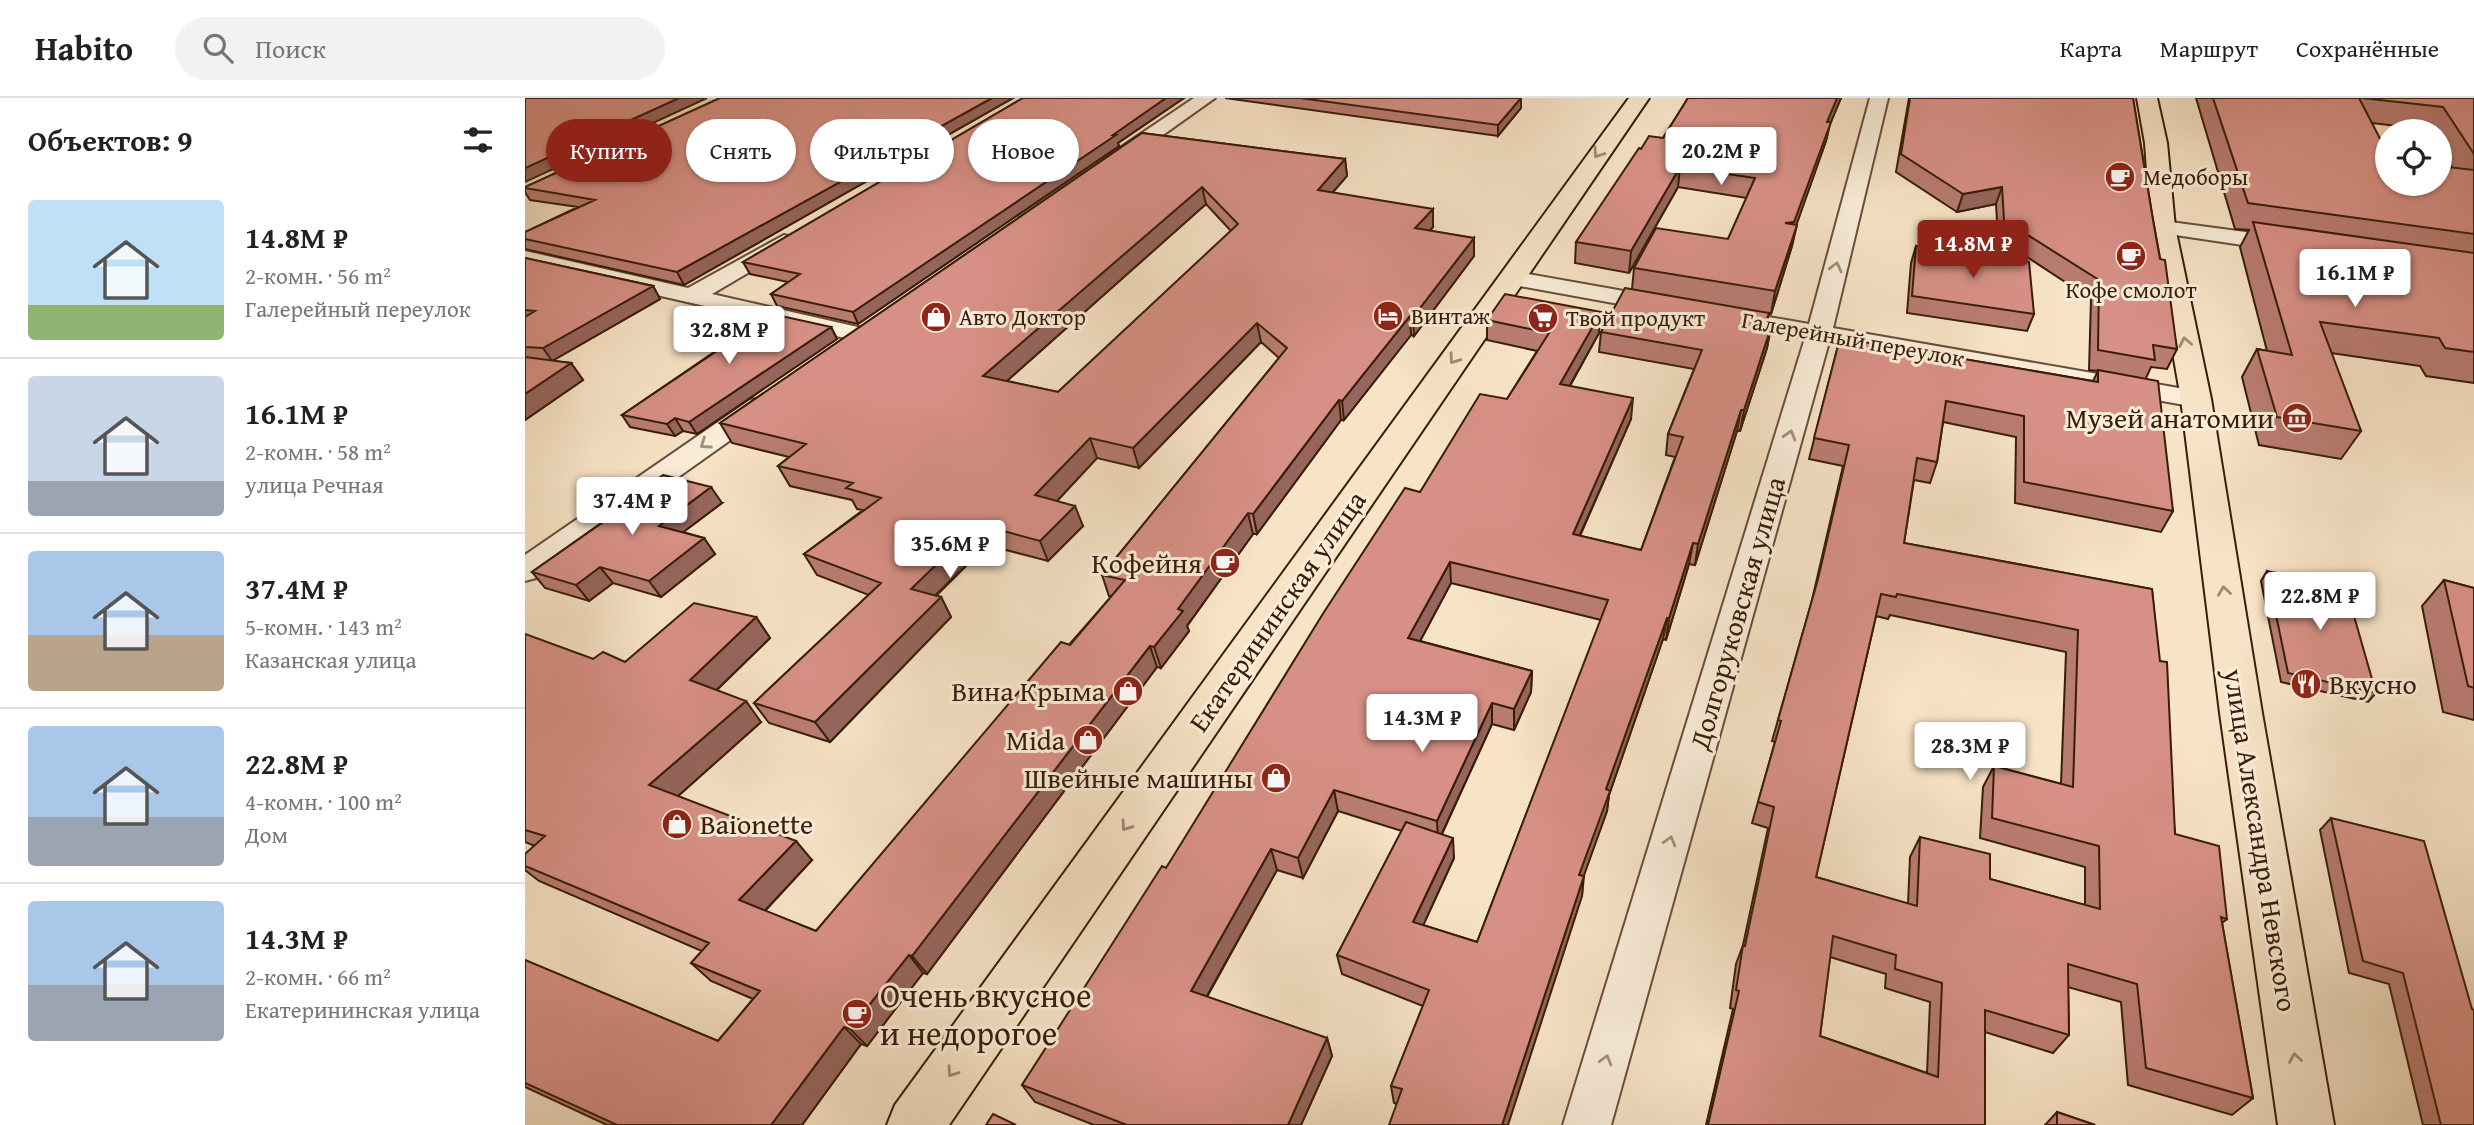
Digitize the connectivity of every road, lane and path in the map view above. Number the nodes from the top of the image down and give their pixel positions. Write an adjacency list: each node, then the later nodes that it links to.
1 (1206, 98): 5 (street)
2 (1639, 98): 10 (main road, Екатерининская улица, one-way to 10)
3 (1879, 98): 13 (street, Долгоруковская улица, one-way to 3)
4 (2147, 98): 6 (main road, улица Александра Невского)
5 (1103, 169)
6 (2163, 227): 8 (street); 17 (main road, улица Александра Невского, one-way to 6)
7 (797, 234): 11 (street)
8 (2312, 249)
9 (525, 257): 11 (street)
10 (1511, 278): 13 (street, Галерейный переулок); 19 (main road, Екатерининская улица, one-way to 19)
11 (691, 296): 14 (street)
12 (885, 320): 14 (street)
13 (1819, 333): 17 (street, Галерейный переулок); 20 (street, Долгоруковская улица, one-way to 13)
14 (862, 335): 15 (street)
15 (829, 359)
16 (784, 390): 18 (street, one-way to 18)
17 (2196, 400): 21 (main road, улица Александра Невского, one-way to 17)
18 (525, 570)
19 (915, 1125)
20 (1587, 1125)
21 (2306, 1125)

